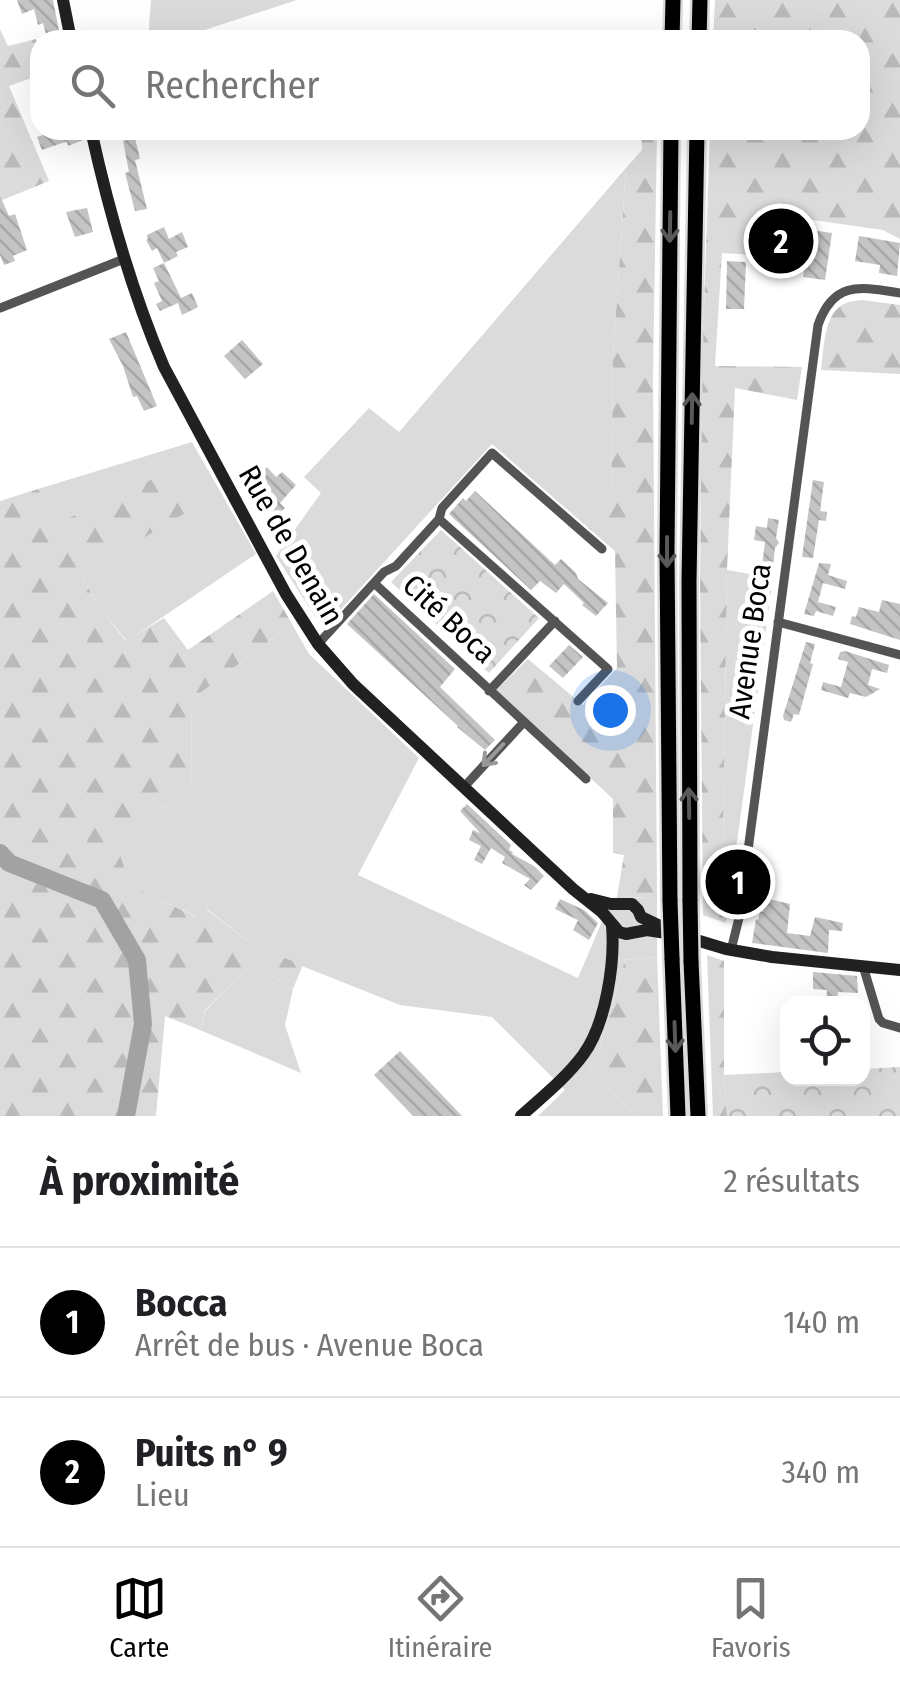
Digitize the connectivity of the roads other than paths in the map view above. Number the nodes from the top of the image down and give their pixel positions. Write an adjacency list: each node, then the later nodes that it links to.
1 (63, 0): 4 (street)
2 (673, 0): 5 (highway)
3 (700, 0): 6 (highway)
4 (69, 30)
5 (672, 30)
6 (699, 30)
7 (93, 140): 10 (street, Rue de Denain)
8 (671, 140): 35 (highway, one-way to 35, bridge)
9 (697, 140): 36 (highway, one-way to 9, bridge)
10 (124, 259): 12 (street); 18 (street, Rue de Denain)
11 (900, 293): 17 (street, Avenue Boca)
12 (0, 308)
13 (439, 520): 14 (street, Cité Boca); 15 (street, Cité Boca); 16 (street)
14 (602, 549)
15 (374, 583): 18 (street, Cité Boca); 20 (street, Cité Boca)
16 (555, 622): 20 (street, Cité Boca); 21 (street)
17 (778, 622): 19 (street); 29 (street, Avenue Boca)
18 (318, 644): 24 (street, Rue de Denain)
19 (900, 655)
20 (489, 691): 22 (street, Cité Boca)
21 (578, 701)
22 (523, 723): 23 (street, Cité Boca); 24 (street, one-way to 24)
23 (586, 780)
24 (464, 787): 25 (street, Rue de Denain)
25 (584, 897): 26 (street, Rue de Denain); 27 (street, Rue de Denain)
26 (618, 904): 27 (street); 28 (street)
27 (611, 923): 28 (street); 32 (street)
28 (635, 927): 29 (street); 32 (street)
29 (732, 950): 30 (street)
30 (864, 966): 31 (street); 33 (street)
31 (900, 970)
32 (610, 973): 34 (street)
33 (900, 1028)
34 (521, 1116)
35 (678, 1116)
36 (698, 1116)

